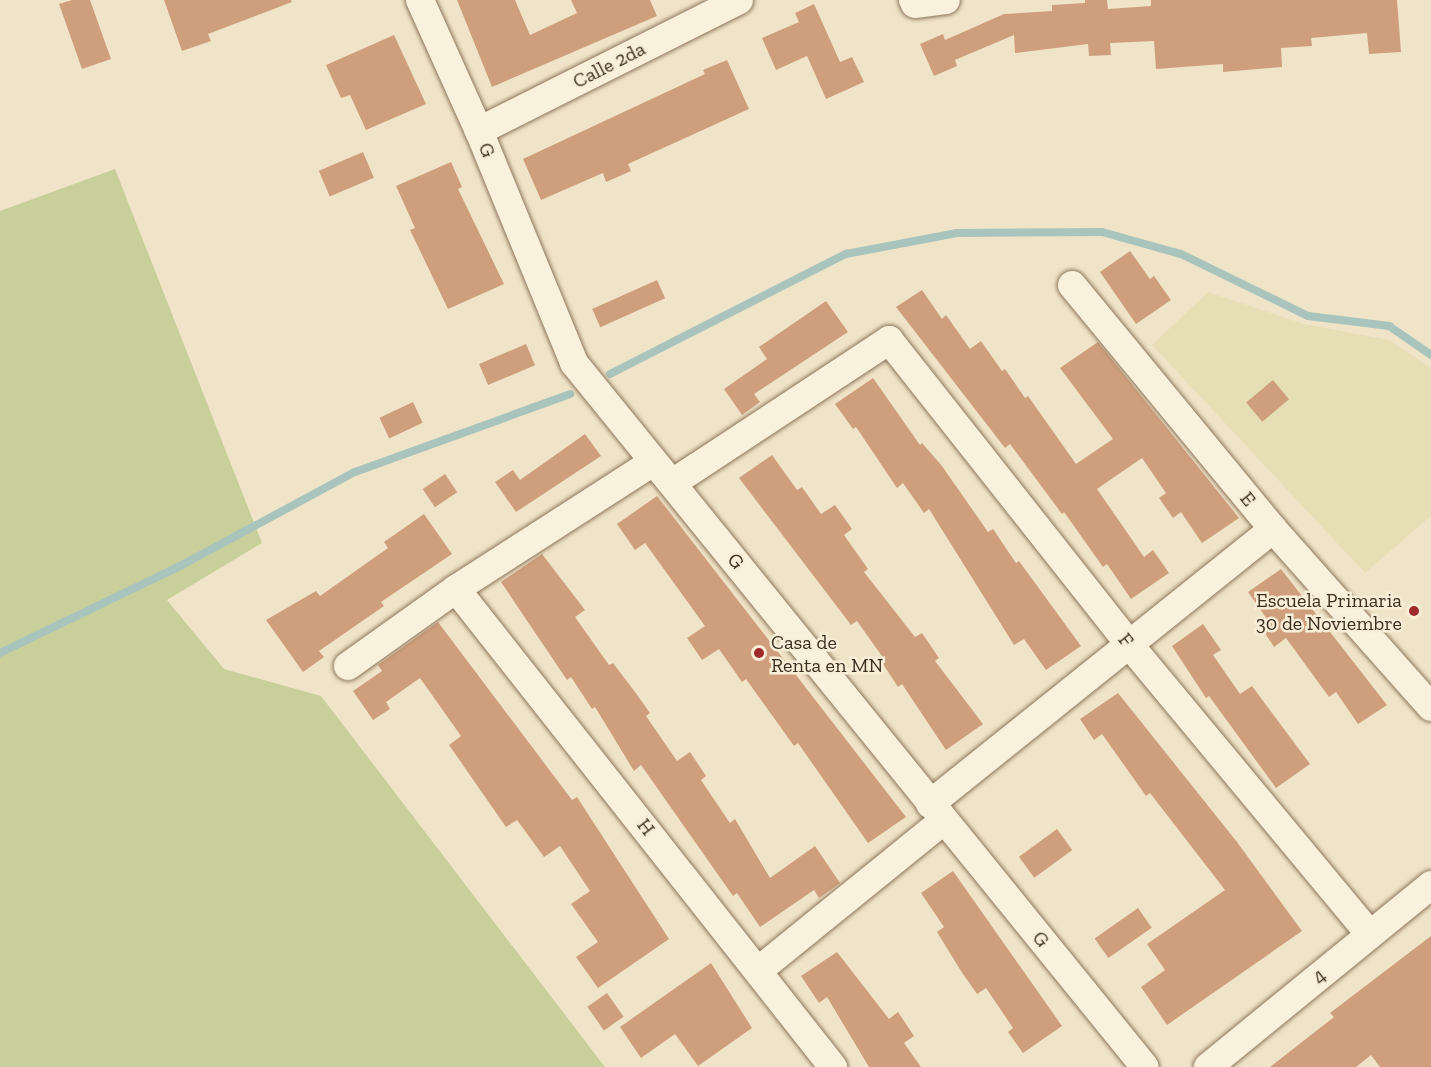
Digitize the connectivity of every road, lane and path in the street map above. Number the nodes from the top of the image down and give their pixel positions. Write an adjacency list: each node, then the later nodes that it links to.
1 (420, 0): 5 (street, G)
2 (739, 0): 5 (street, Calle 2da)
3 (946, 0): 4 (street)
4 (914, 2)
5 (479, 130): 7 (street, G)
6 (1072, 285): 9 (street, E)
7 (653, 462): 8 (street, G); 10 (street)
8 (674, 482): 11 (street, F); 14 (street, G)
9 (1273, 529): 11 (street); 13 (street, E)
10 (456, 589): 12 (street); 17 (street, H)
11 (1128, 643): 14 (street); 16 (street, F)
12 (348, 666)
13 (1431, 707)
14 (937, 812): 17 (street); 19 (street, G)
15 (1431, 885): 16 (street, 4)
16 (1370, 935): 20 (street, 4)
17 (759, 970): 18 (street, H)
18 (833, 1067)
19 (1145, 1067)
20 (1208, 1067)

